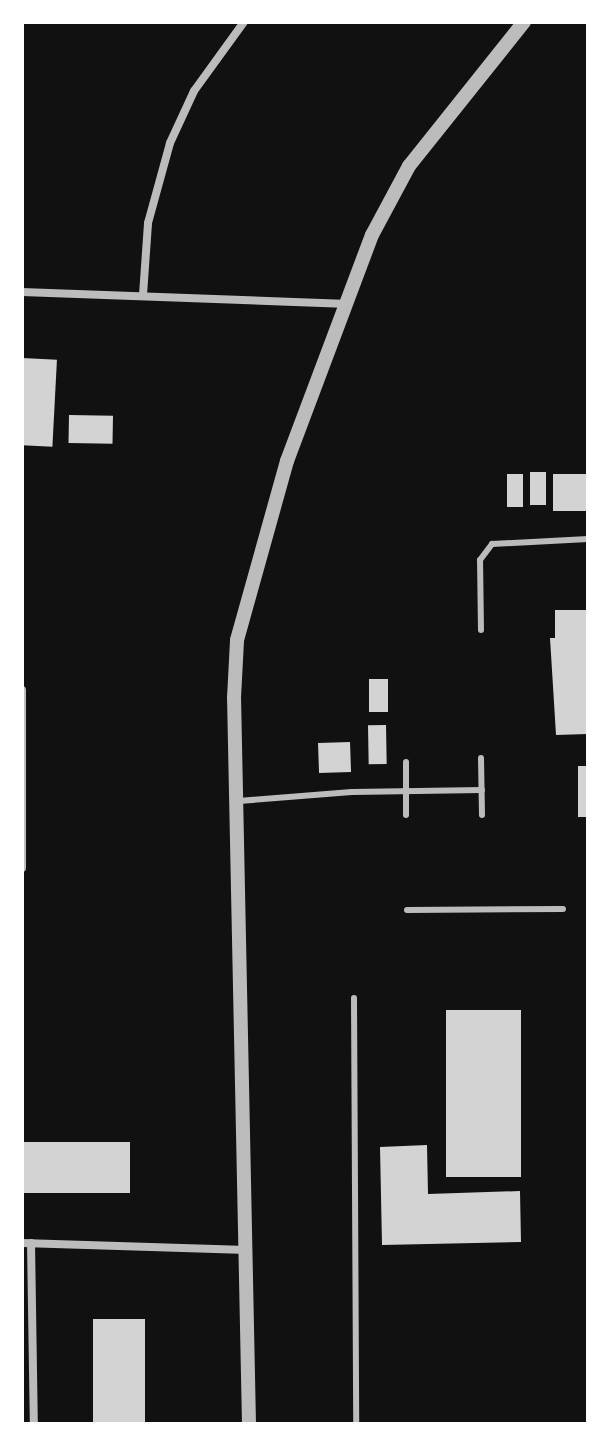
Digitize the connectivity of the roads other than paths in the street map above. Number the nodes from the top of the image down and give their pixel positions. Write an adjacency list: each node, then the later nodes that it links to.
1 (244, 22): 4 (street)
2 (524, 22): 5 (street)
3 (22, 292): 4 (street)
4 (143, 295): 5 (street)
5 (342, 304): 13 (street)
6 (588, 539): 7 (lane)
7 (481, 630)
8 (22, 690): 16 (street)
9 (481, 758): 11 (lane)
10 (406, 762): 12 (lane)
11 (482, 790): 12 (lane); 15 (lane)
12 (406, 791): 13 (lane); 14 (lane)
13 (239, 801): 21 (street)
14 (406, 815)
15 (482, 815)
16 (22, 868)
17 (563, 909): 18 (lane)
18 (407, 910)
19 (354, 998): 24 (lane)
20 (26, 1243): 21 (street); 22 (street)
21 (248, 1250): 23 (street)
22 (34, 1424)
23 (249, 1424)
24 (356, 1424)

